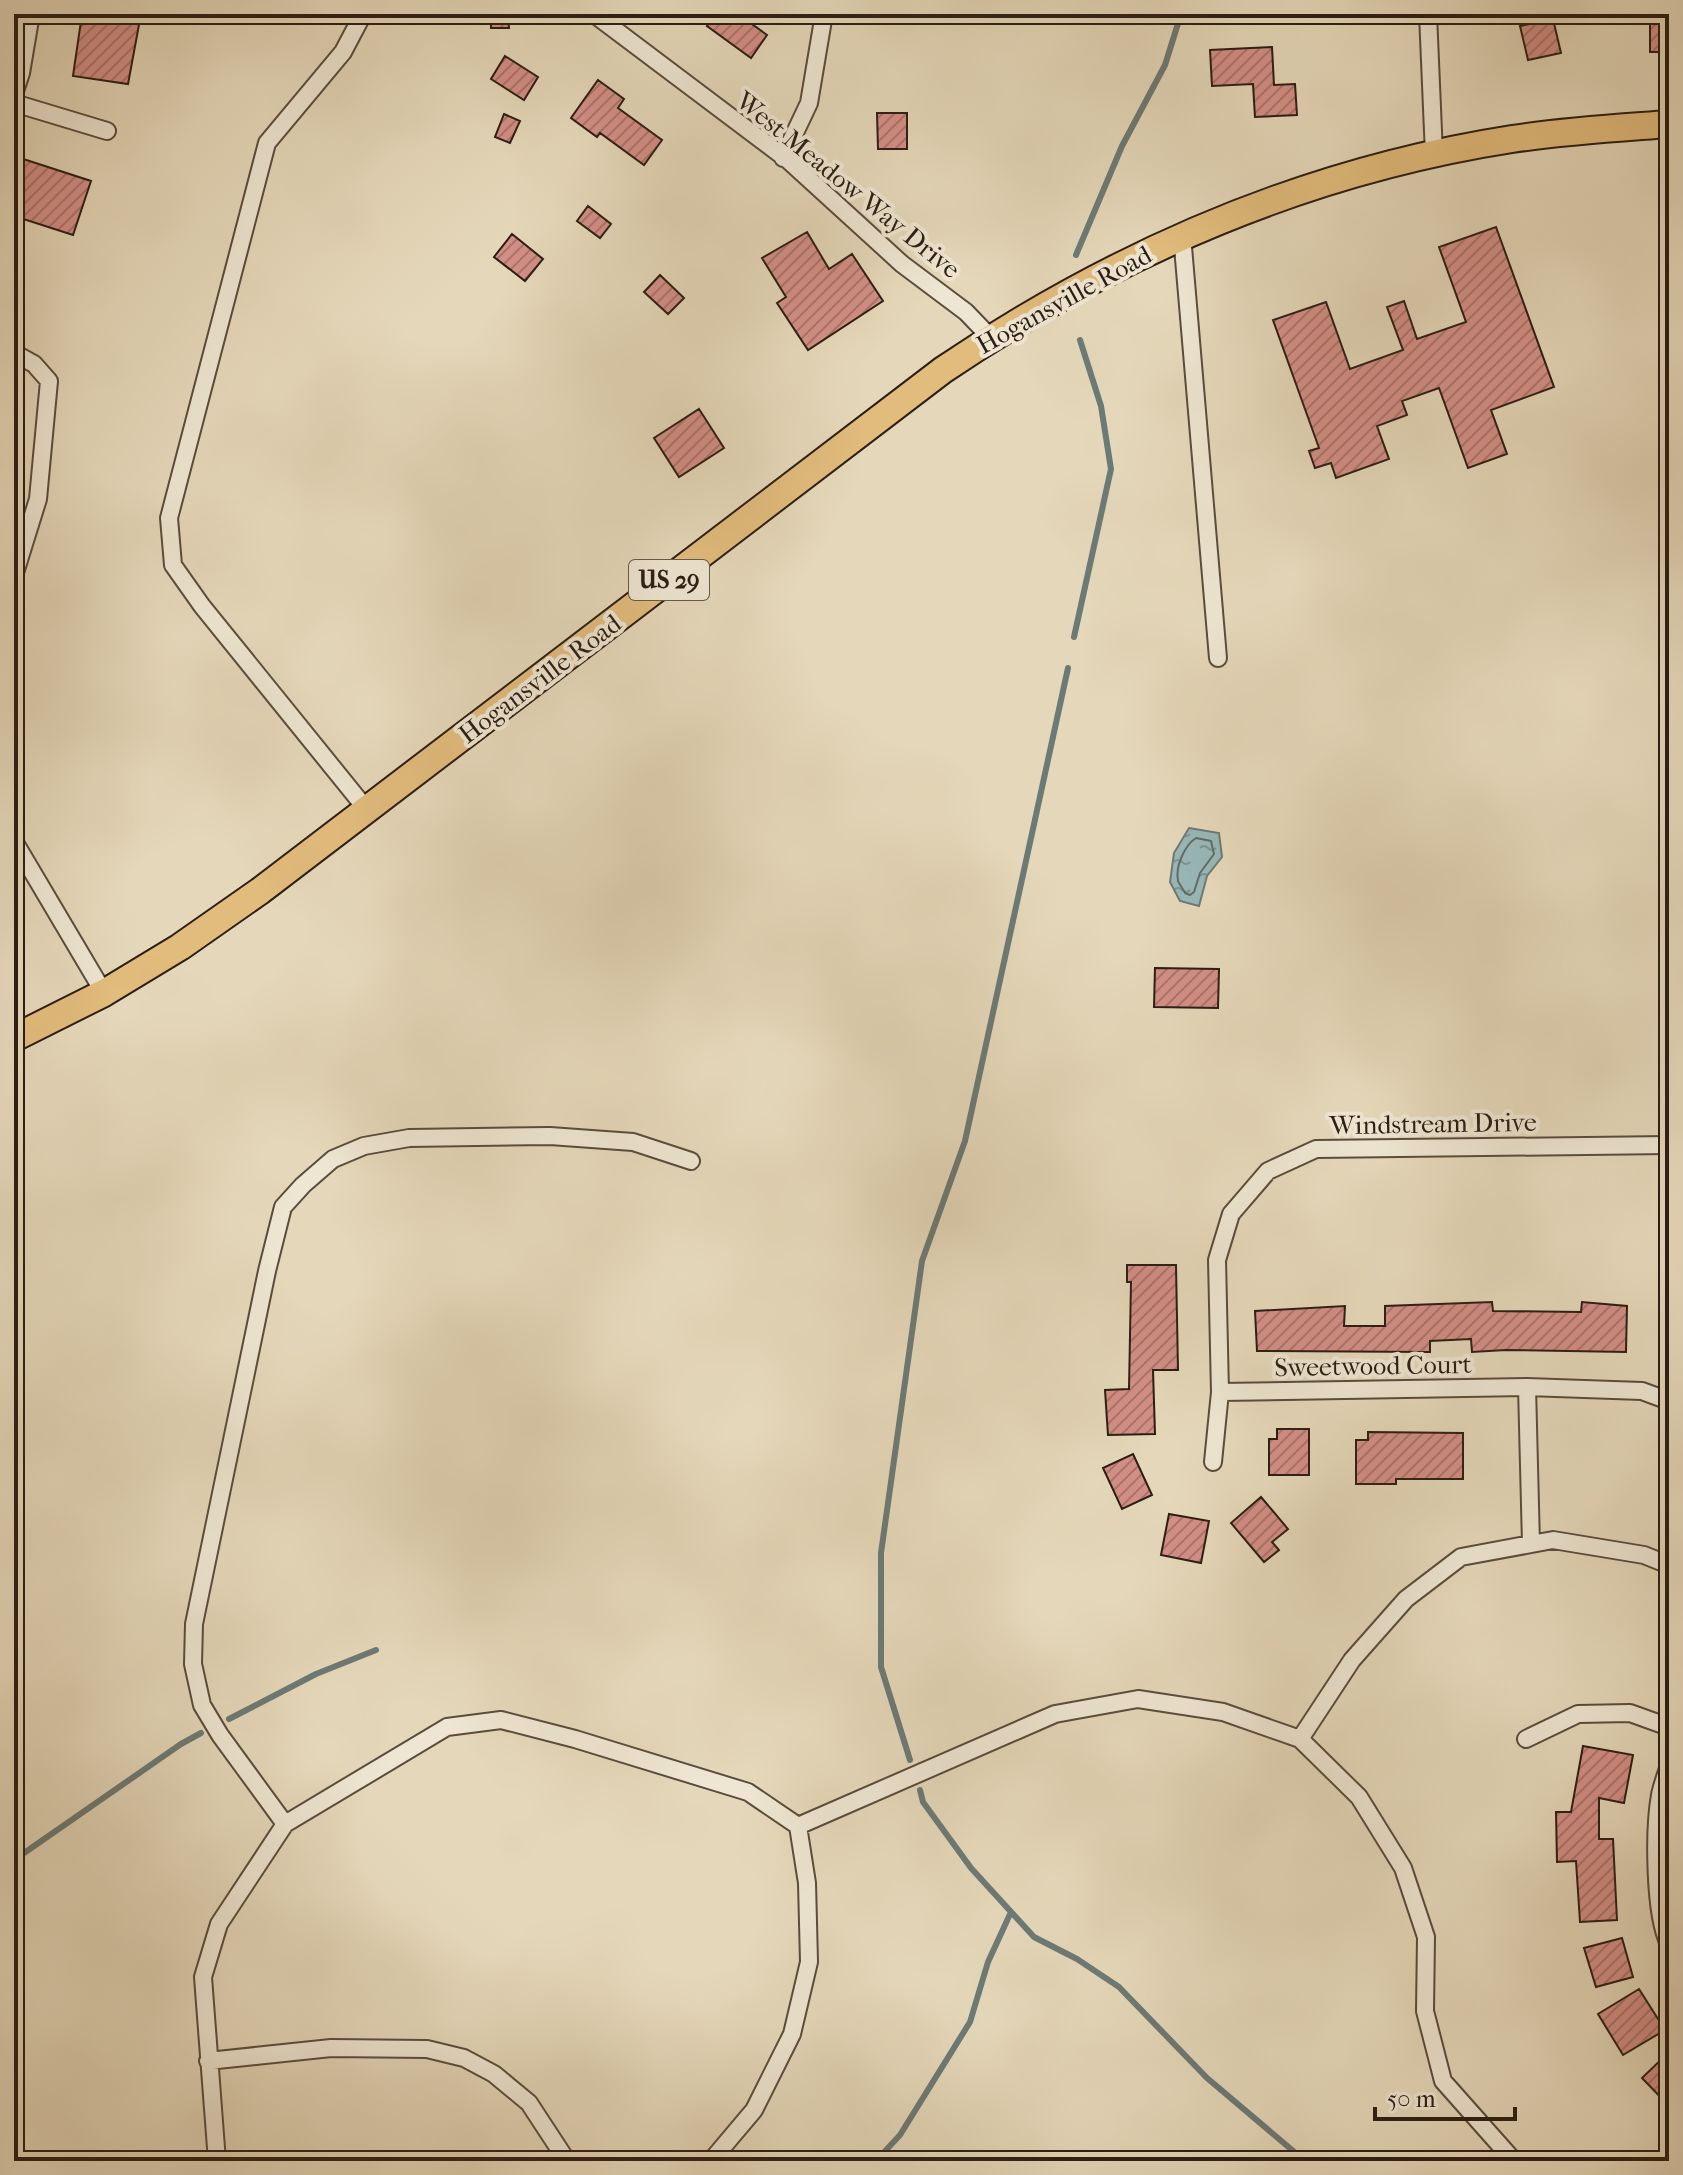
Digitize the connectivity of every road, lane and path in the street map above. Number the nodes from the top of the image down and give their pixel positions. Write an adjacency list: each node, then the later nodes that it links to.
1 (31, 14): 6 (street)
2 (363, 14): 17 (street)
3 (594, 14): 11 (street, West Meadow Way Drive)
4 (824, 14): 11 (street)
5 (1428, 14): 10 (street)
6 (14, 94)
7 (14, 103): 9 (street)
8 (1669, 124): 10 (main road, Hogansville Road / US 29)
9 (107, 131)
10 (1434, 155): 12 (main road, Hogansville Road / US 29)
11 (783, 158): 13 (street, West Meadow Way Drive)
12 (1182, 235): 13 (main road, Hogansville Road / US 29); 16 (street, Hogansville Road)
13 (991, 338): 17 (main road, Hogansville Road / US 29)
14 (14, 353): 15 (street)
15 (14, 576)
16 (1218, 658)
17 (367, 810): 19 (main road, Hogansville Road / US 29)
18 (14, 841): 19 (street)
19 (104, 993): 20 (main road, Hogansville Road / US 29)
20 (14, 1038)
21 (1669, 1145): 24 (street, Windstream Drive)
22 (691, 1161): 33 (street)
23 (1527, 1387): 24 (street, Sweetwood Court); 25 (street, Sweetwood Court); 27 (street)
24 (1220, 1392): 26 (street, Windstream Drive)
25 (1669, 1401)
26 (1213, 1462)
27 (1531, 1544): 28 (street); 30 (street)
28 (1669, 1565)
29 (1669, 1727): 31 (street)
30 (1300, 1739): 34 (street); 40 (street)
31 (1526, 1739)
32 (1669, 1765): 35 (street)
33 (285, 1824): 34 (street); 36 (street)
34 (798, 1826): 39 (street)
35 (1669, 1944)
36 (208, 2061): 37 (street); 38 (street)
37 (217, 2161)
38 (567, 2161)
39 (711, 2161)
40 (1514, 2161)

